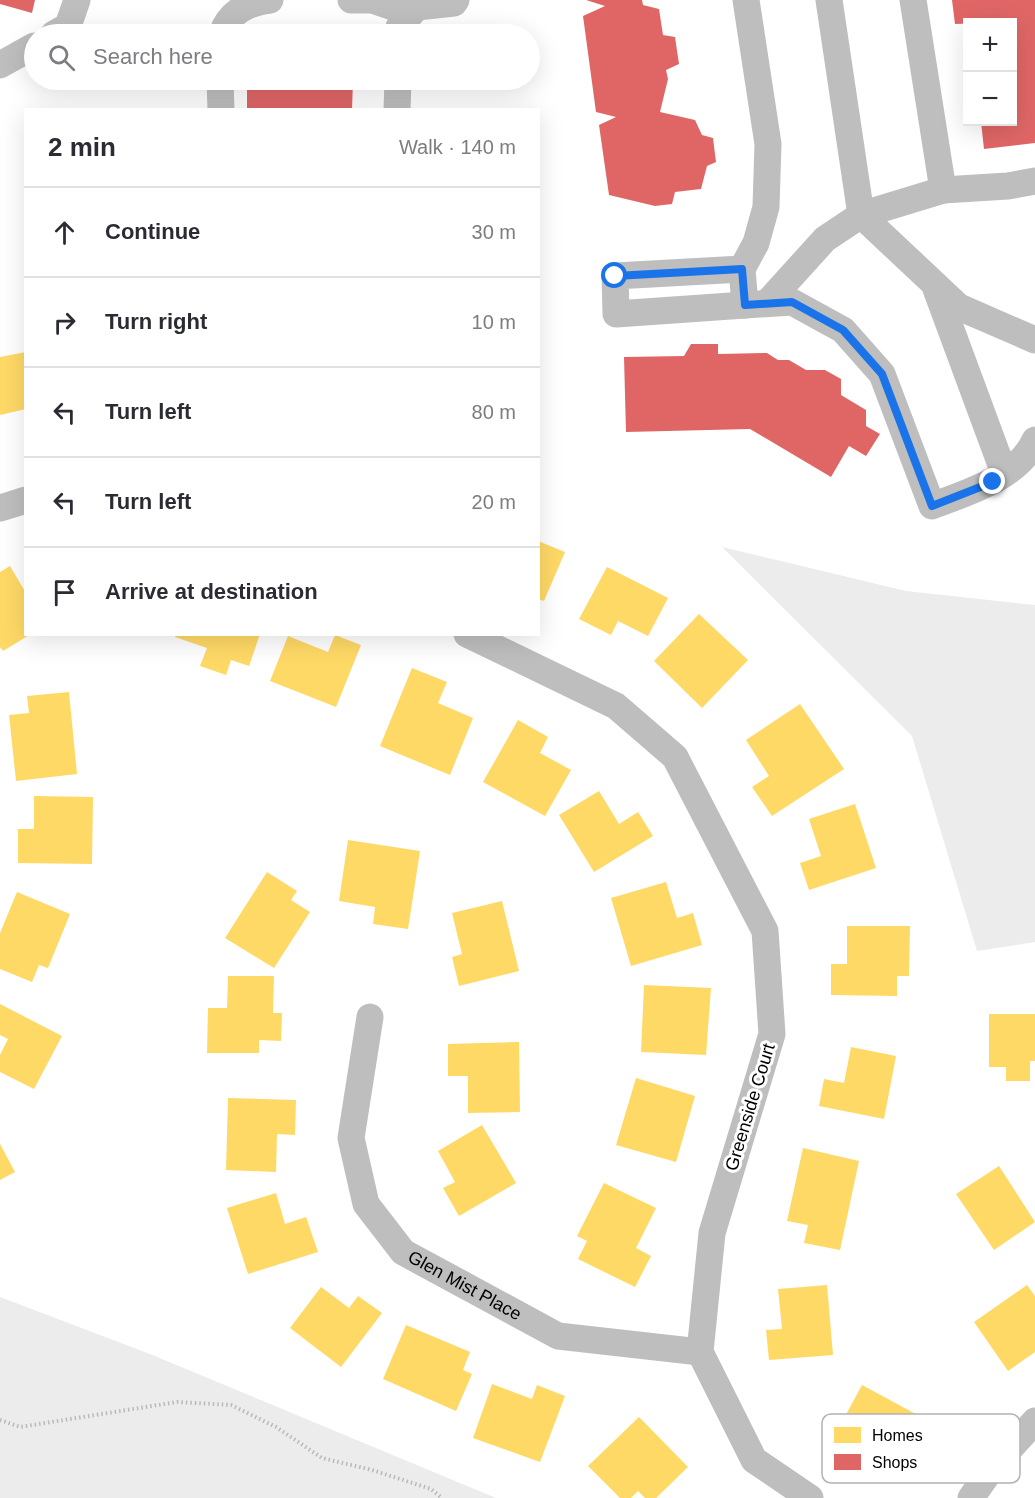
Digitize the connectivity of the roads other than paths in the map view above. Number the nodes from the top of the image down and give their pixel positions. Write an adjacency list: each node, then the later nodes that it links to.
1 (77, 0): 8 (street)
2 (270, 0): 9 (street)
3 (351, 0): 10 (street)
4 (456, 0): 10 (street)
5 (746, 0): 20 (street)
6 (829, 0): 19 (street)
7 (913, 0): 18 (street)
8 (69, 24)
9 (225, 24)
10 (405, 24)
11 (24, 52): 12 (street)
12 (0, 65)
13 (220, 90): 15 (street)
14 (398, 90): 16 (street)
15 (221, 108)
16 (397, 108)
17 (1035, 181): 18 (street)
18 (943, 190): 19 (street)
19 (861, 215): 21 (street); 22 (street)
20 (742, 269): 22 (street); 22 (street)
21 (935, 285): 23 (street); 25 (street)
22 (756, 304): 25 (street)
23 (1035, 340)
24 (1035, 440): 25 (street)
25 (1004, 473)
26 (24, 501): 27 (street)
27 (0, 508)
28 (471, 636): 30 (street, Greenside Court)
29 (370, 1017): 30 (street, Glen Mist Place)
30 (700, 1352): 34 (street)
31 (1035, 1421): 32 (street)
32 (1020, 1437)
33 (981, 1483): 35 (street)
34 (810, 1498)
35 (970, 1498)

